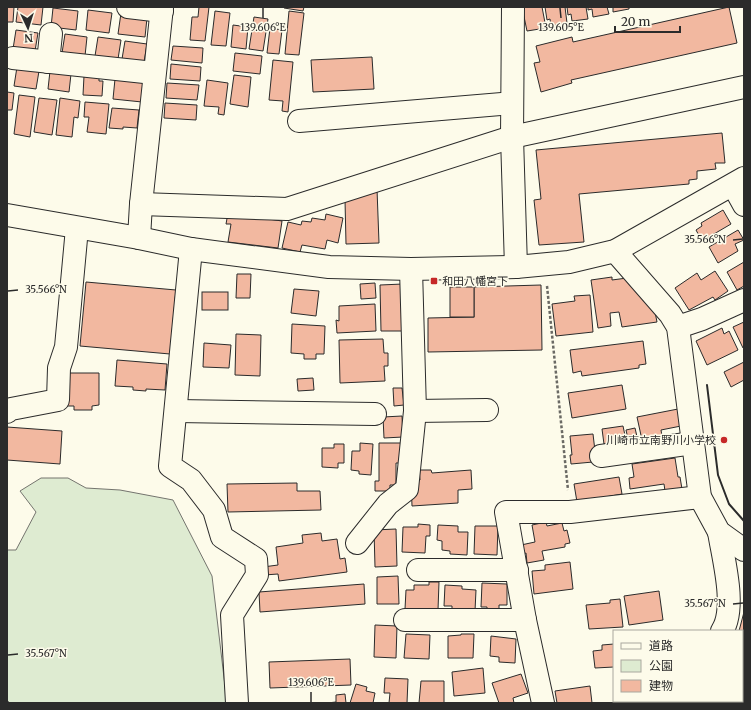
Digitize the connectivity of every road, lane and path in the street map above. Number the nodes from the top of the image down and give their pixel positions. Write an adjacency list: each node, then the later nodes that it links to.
1 (128, 7): 3 (street)
2 (513, 7): 9 (street)
3 (162, 9): 7 (street)
4 (51, 34): 6 (street)
5 (13, 58): 6 (street)
6 (48, 62): 7 (street)
7 (154, 73): 13 (street)
8 (744, 87): 11 (street)
9 (512, 103): 10 (street); 11 (street)
10 (299, 121)
11 (512, 137): 13 (street); 21 (street)
12 (738, 181): 14 (street); 19 (street)
13 (140, 204): 17 (street)
14 (744, 205)
15 (7, 215): 16 (street)
16 (77, 228): 17 (street); 28 (street)
17 (139, 238): 18 (street)
18 (191, 249): 22 (street); 26 (street)
19 (615, 251): 20 (street); 24 (street)
20 (545, 264): 21 (street); 33 (path)
21 (516, 267): 22 (street)
22 (411, 269): 27 (street)
23 (744, 300): 24 (street)
24 (678, 327): 30 (street)
25 (487, 410): 27 (street)
26 (177, 411): 29 (street); 42 (street)
27 (415, 411): 35 (street)
28 (7, 412)
29 (375, 414)
30 (693, 443): 31 (street); 32 (street)
31 (601, 456)
32 (700, 497): 33 (street); 34 (street)
33 (570, 512): 38 (street)
34 (719, 532): 36 (street); 41 (street)
35 (357, 543)
36 (744, 550)
37 (418, 570): 38 (street)
38 (517, 570): 40 (street)
39 (405, 620): 40 (street)
40 (525, 620): 43 (street)
41 (723, 630)
42 (237, 703)
43 (543, 703)

